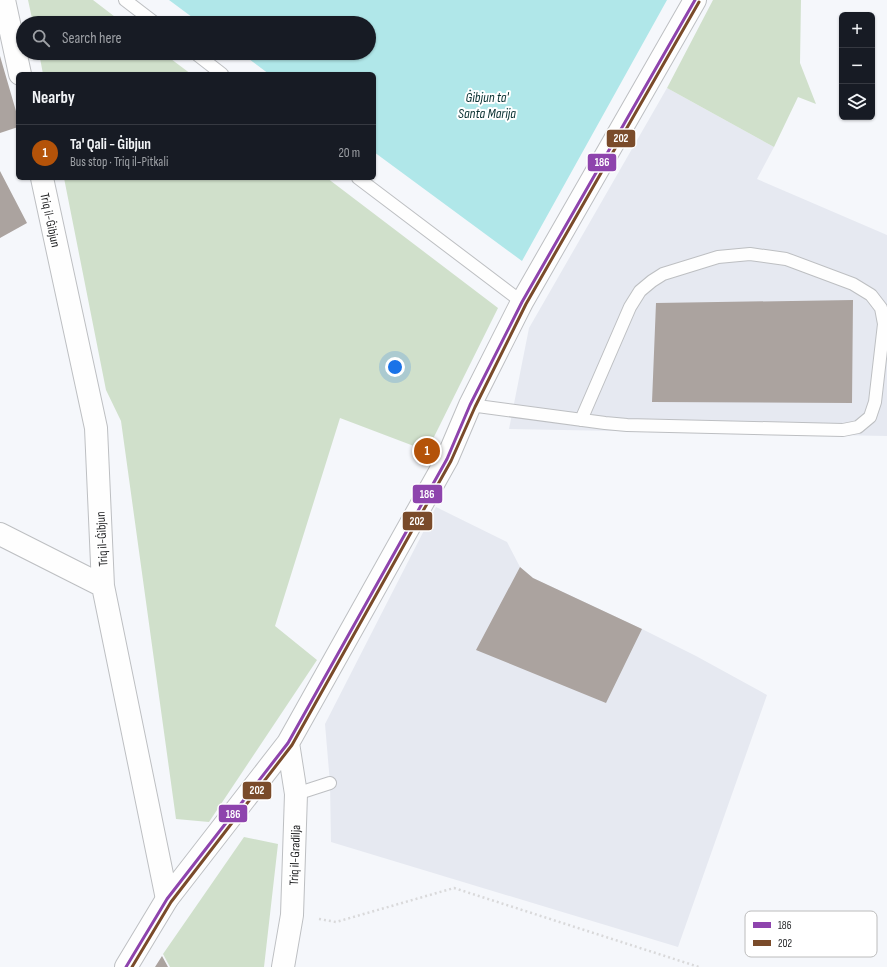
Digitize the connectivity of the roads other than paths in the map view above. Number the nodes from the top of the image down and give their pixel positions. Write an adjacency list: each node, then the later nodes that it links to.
1 (4, 0): 5 (street)
2 (125, 0): 4 (lane)
3 (695, 0): 12 (street)
4 (146, 16)
5 (16, 56)
6 (17, 60): 8 (street)
7 (204, 60): 9 (lane)
8 (20, 72)
9 (219, 72)
10 (42, 180): 16 (street, Triq il-Ġibjun)
11 (361, 180): 12 (lane)
12 (522, 302): 13 (street)
13 (470, 405): 14 (lane); 17 (street)
14 (581, 420): 14 (lane)
15 (0, 534): 16 (street)
16 (103, 586): 20 (street, Triq il-Ġibjun)
17 (288, 743): 19 (street, Triq il-Gradilja); 20 (street)
18 (330, 783): 19 (lane)
19 (296, 794): 22 (street, Triq il-Gradilja)
20 (167, 899): 21 (street)
21 (126, 967)
22 (283, 967)

